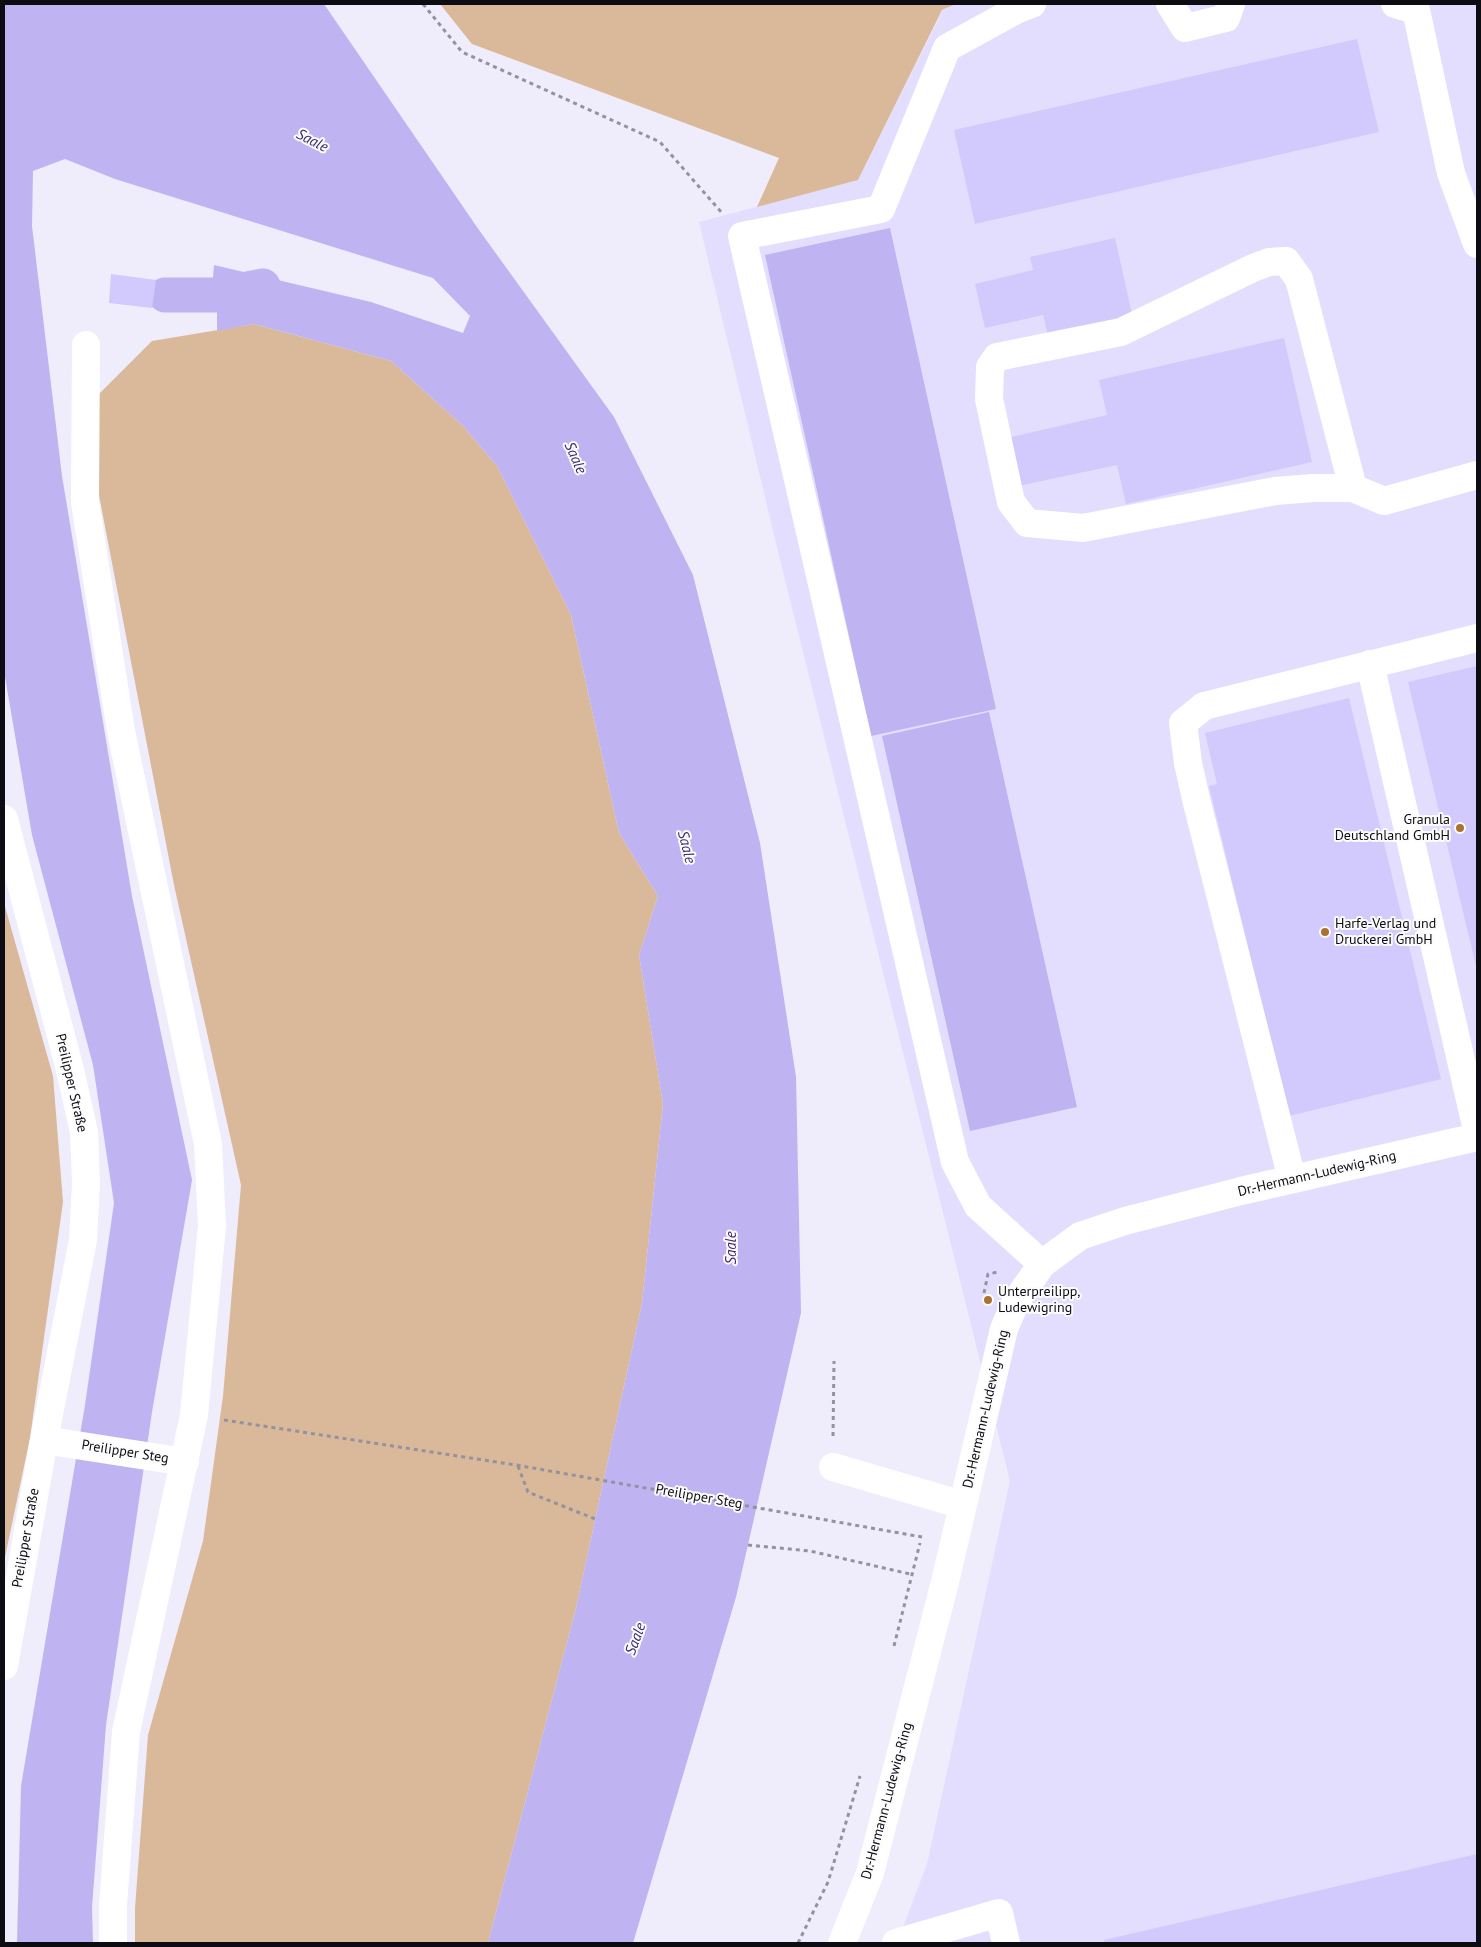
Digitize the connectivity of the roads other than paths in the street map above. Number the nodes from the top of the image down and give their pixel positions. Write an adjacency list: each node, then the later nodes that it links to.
1 (1032, 4): 15 (street)
2 (1170, 4): 3 (street)
3 (1231, 4)
4 (1394, 4): 5 (street)
5 (1477, 244)
6 (86, 345): 17 (street)
7 (1477, 475): 8 (street)
8 (1353, 488): 8 (street)
9 (1477, 638): 10 (street)
10 (1370, 664): 12 (street); 14 (street)
11 (4, 819): 16 (street, Preilipper Straße)
12 (1477, 1130)
13 (1477, 1137): 14 (street, Dr.-Hermann-Ludewig-Ring)
14 (1292, 1179): 15 (street, Dr.-Hermann-Ludewig-Ring)
15 (1042, 1264): 19 (street, Dr.-Hermann-Ludewig-Ring)
16 (55, 1441): 17 (street, Preilipper Steg); 20 (street, Preilipper Straße)
17 (174, 1460): 21 (street)
18 (833, 1467): 19 (street)
19 (963, 1505): 22 (street, Dr.-Hermann-Ludewig-Ring)
20 (4, 1666)
21 (113, 1943)
22 (842, 1943)
23 (896, 1943): 24 (street)
24 (1006, 1943)

